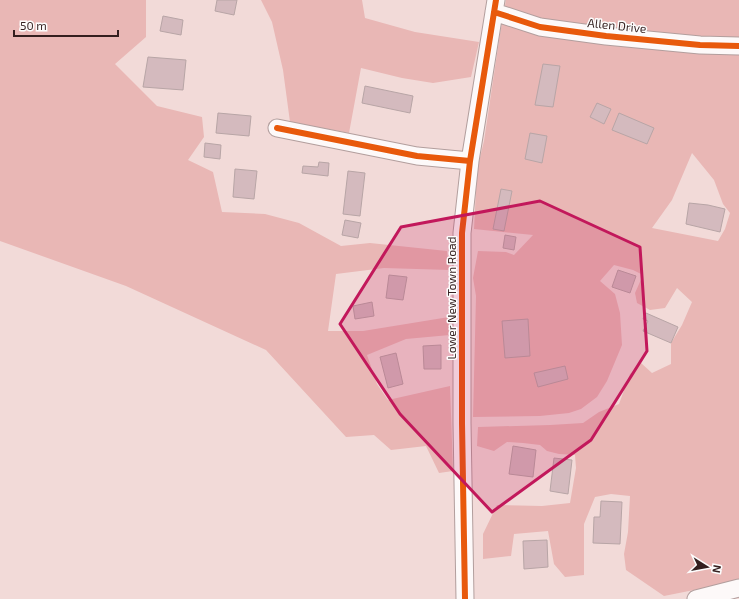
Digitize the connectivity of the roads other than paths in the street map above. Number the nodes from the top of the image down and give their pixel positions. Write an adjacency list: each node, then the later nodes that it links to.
1 (495, 6): 2 (street, Allen Drive); 4 (street, Lower New Town Road)
2 (739, 46)
3 (277, 128): 4 (street)
4 (470, 161): 6 (street, Lower New Town Road)
5 (739, 588): 7 (street)
6 (465, 599)
7 (696, 599)

